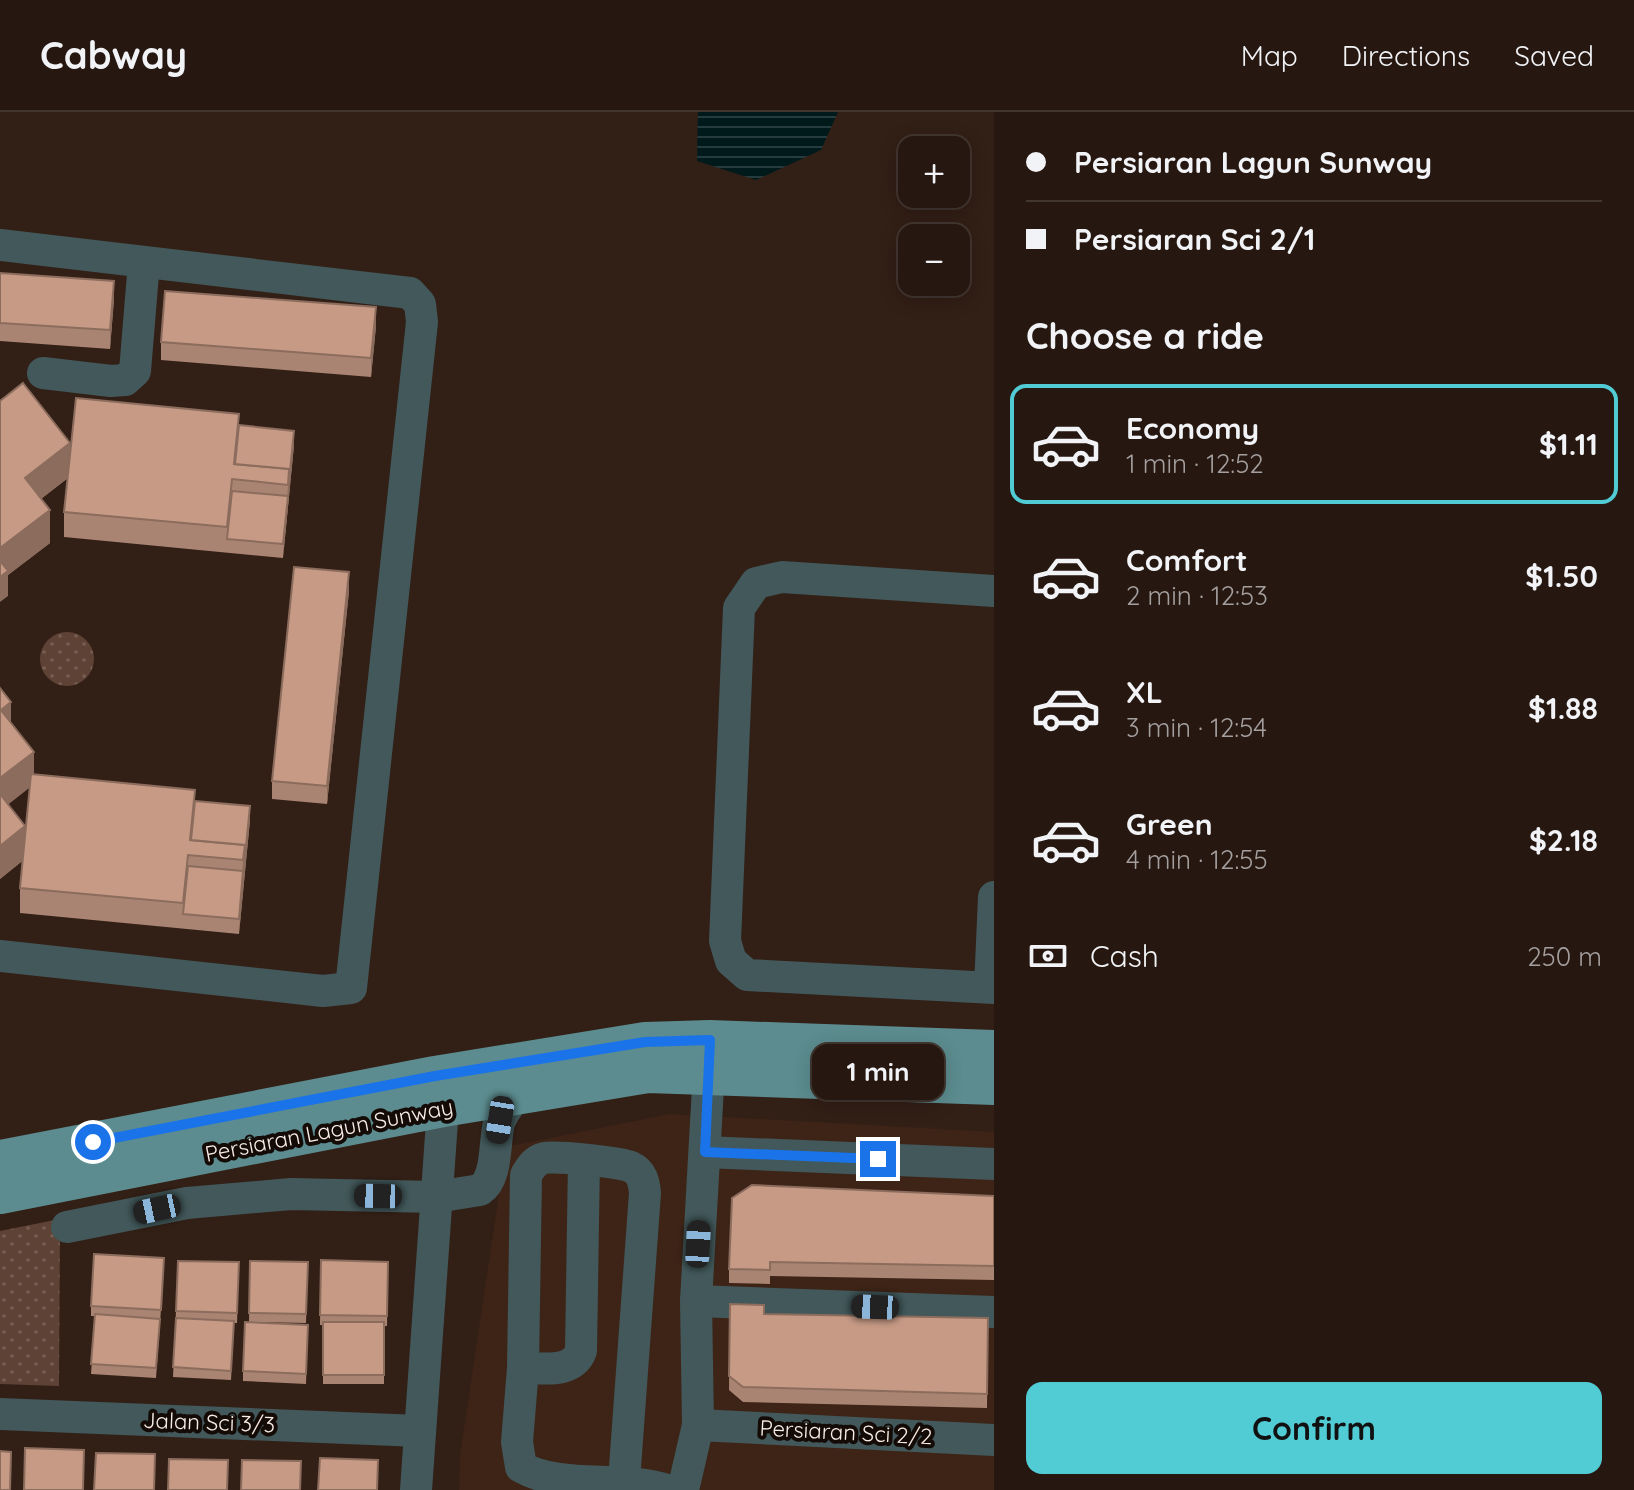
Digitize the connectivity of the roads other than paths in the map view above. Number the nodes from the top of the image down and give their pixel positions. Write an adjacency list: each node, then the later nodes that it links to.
1 (0, 245): 2 (street)
2 (144, 262): 3 (street); 6 (street)
3 (43, 373)
4 (994, 591): 7 (street)
5 (994, 897): 7 (street)
6 (0, 956)
7 (992, 987)
8 (994, 1050): 9 (main road, Persiaran Lagun Sunway)
9 (710, 1057): 10 (main road, Persiaran Lagun Sunway); 11 (main road, Persiaran Lagun Sunway); 12 (main road, Persiaran Lagun Sunway); 13 (street)
10 (994, 1085)
11 (439, 1091): 12 (main road, Persiaran Lagun Sunway); 14 (main road, Persiaran Lagun Sunway); 17 (main road, Persiaran Lagun Sunway); 18 (street)
12 (516, 1095): 18 (street)
13 (705, 1152): 16 (street); 20 (street)
14 (0, 1160)
15 (584, 1160): 22 (street); 22 (street); 28 (street)
16 (994, 1164)
17 (0, 1194)
18 (436, 1197): 19 (street); 25 (street)
19 (67, 1227)
20 (696, 1301): 21 (street); 24 (street)
21 (994, 1312)
22 (523, 1368): 27 (street)
23 (0, 1414): 25 (street, Jalan Sci 3/3)
24 (698, 1425): 26 (street, Persiaran Sci 2/2); 31 (street)
25 (419, 1431): 29 (street)
26 (994, 1440)
27 (520, 1479): 28 (street)
28 (624, 1481): 30 (street)
29 (416, 1490)
30 (667, 1490)
31 (683, 1490)

